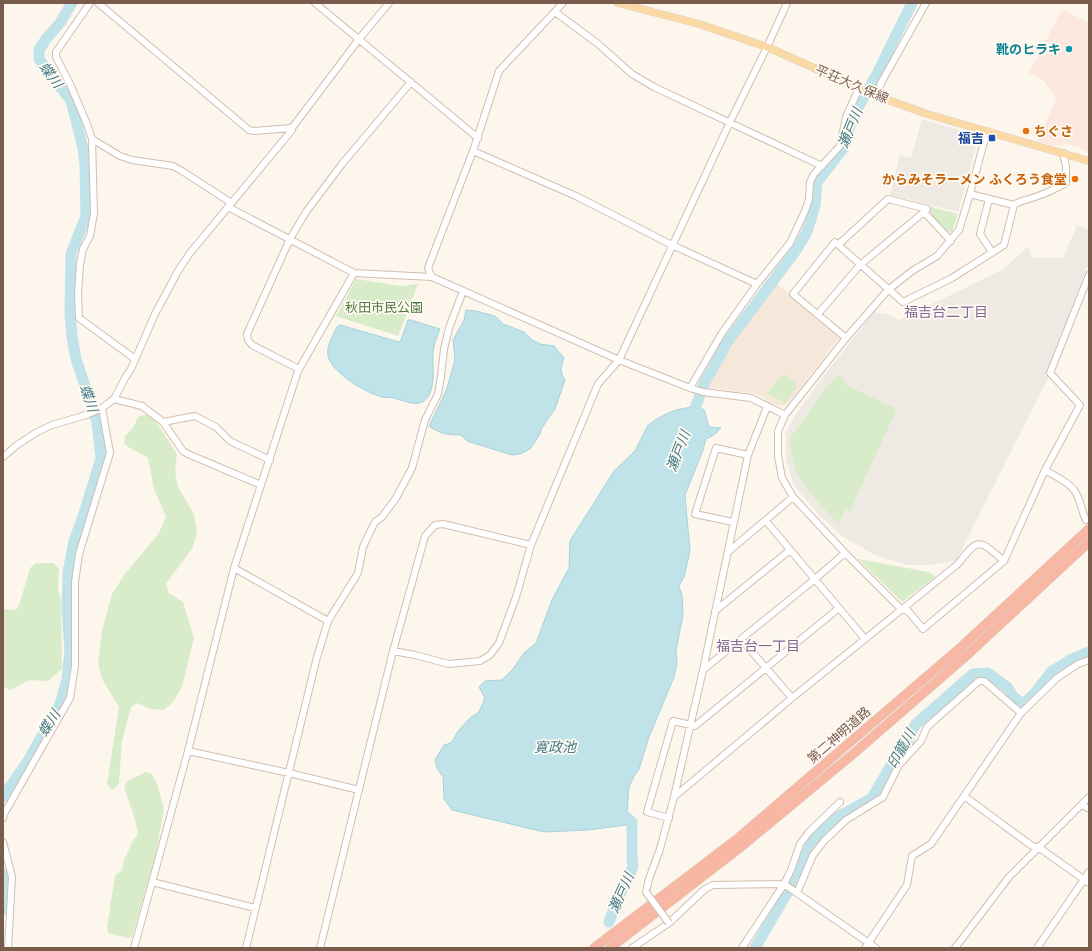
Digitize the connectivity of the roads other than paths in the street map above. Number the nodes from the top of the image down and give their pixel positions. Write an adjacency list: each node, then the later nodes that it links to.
1 (90, 3): 19 (street)
2 (98, 3): 16 (street)
3 (315, 3): 10 (street)
4 (389, 3): 10 (street)
5 (563, 3): 9 (street)
6 (618, 3): 11 (main road, 平荘大久保線)
7 (787, 3): 11 (street)
8 (926, 3): 14 (street)
9 (555, 12): 15 (street); 18 (street)
10 (359, 39): 12 (street); 16 (street)
11 (767, 47): 13 (main road, 平荘大久保線); 15 (street)
12 (411, 82): 18 (street); 29 (street)
13 (861, 88): 14 (main road, 平荘大久保線); 23 (street)
14 (874, 95): 17 (main road, 平荘大久保線)
15 (730, 122): 23 (street); 32 (street)
16 (292, 128): 27 (street)
17 (987, 131): 21 (main road, 平荘大久保線); 24 (street)
18 (478, 138): 20 (street)
19 (92, 139): 27 (street); 43 (street)
20 (473, 151): 32 (street); 37 (street)
21 (1063, 154): 22 (main road, 平荘大久保線); 26 (street)
22 (1089, 161)
23 (822, 166): 38 (street)
24 (970, 194): 25 (street); 30 (street)
25 (989, 199): 26 (street); 33 (street)
26 (1014, 205): 33 (street)
27 (228, 207): 29 (street); 43 (street)
28 (924, 212): 30 (street); 31 (street); 34 (street)
29 (290, 239): 35 (street); 45 (street)
30 (951, 241): 39 (street)
31 (839, 244): 34 (street); 41 (street)
32 (672, 245): 38 (street); 44 (street)
33 (992, 252): 39 (street)
34 (860, 265): 39 (street); 41 (street)
35 (354, 273): 37 (street); 45 (street)
36 (1089, 275): 55 (street)
37 (432, 277): 40 (street)
38 (757, 284): 46 (street)
39 (888, 290): 42 (street)
40 (463, 291): 44 (street); 73 (street)
41 (818, 314): 42 (street)
42 (846, 338): 50 (street)
43 (135, 359): 47 (street)
44 (619, 360): 46 (street); 63 (street)
45 (299, 369): 54 (street)
46 (690, 388): 48 (street)
47 (114, 399): 49 (street); 51 (street)
48 (767, 407): 50 (street); 52 (street)
49 (102, 408): 53 (street); 92 (street)
50 (785, 415): 57 (street)
51 (163, 422): 54 (street); 56 (street)
52 (748, 456): 60 (street); 60 (street)
53 (3, 457)
54 (270, 460): 56 (street)
55 (1045, 470): 58 (street); 67 (street)
56 (261, 485): 68 (street)
57 (793, 497): 59 (street); 66 (street)
58 (1086, 520)
59 (766, 521): 64 (street); 65 (street)
60 (733, 522): 65 (street)
61 (1089, 529): 108 (highway, 第二神明道路)
62 (1089, 542): 109 (highway, 第二神明道路)
63 (531, 544): 76 (street); 76 (street)
64 (790, 550): 69 (street); 72 (street)
65 (728, 552): 72 (street)
66 (845, 553): 69 (street); 71 (street)
67 (1004, 561): 71 (street); 71 (street)
68 (234, 568): 73 (street); 83 (street)
69 (815, 579): 70 (street); 74 (street)
70 (838, 608): 75 (street); 78 (street)
71 (901, 609): 75 (street)
72 (715, 611): 79 (street)
73 (328, 620): 84 (street)
74 (741, 639): 78 (street); 79 (street)
75 (865, 639): 80 (street)
76 (393, 652): 85 (street)
77 (1089, 660): 81 (street)
78 (766, 668): 80 (street); 82 (street)
79 (703, 670): 82 (street)
80 (792, 698): 87 (street)
81 (1022, 712): 86 (street); 100 (street)
82 (691, 725): 87 (street); 93 (street)
83 (188, 751): 84 (street); 98 (street)
84 (289, 773): 85 (street); 101 (street)
85 (359, 790): 107 (street)
86 (964, 796): 95 (street); 103 (street)
87 (674, 797): 93 (street)
88 (1089, 797): 90 (street)
89 (840, 802): 99 (street)
90 (1082, 805): 91 (street); 95 (street)
91 (1089, 809)
92 (3, 818)
93 (669, 818): 102 (street, bridge)
94 (3, 842): 104 (street)
95 (1038, 847): 97 (street); 113 (street)
96 (1089, 872): 97 (street)
97 (1087, 881): 114 (street)
98 (152, 882): 101 (street); 105 (street)
99 (784, 884): 100 (street); 102 (street); 111 (street)
100 (797, 893): 103 (street)
101 (255, 908): 106 (street)
102 (669, 922): 110 (street)
103 (867, 945): 112 (street)
104 (8, 948)
105 (134, 948)
106 (246, 948)
107 (320, 948)
108 (594, 948)
109 (610, 948)
110 (632, 948)
111 (742, 948)
112 (876, 948)
113 (955, 948)
114 (1038, 948)

